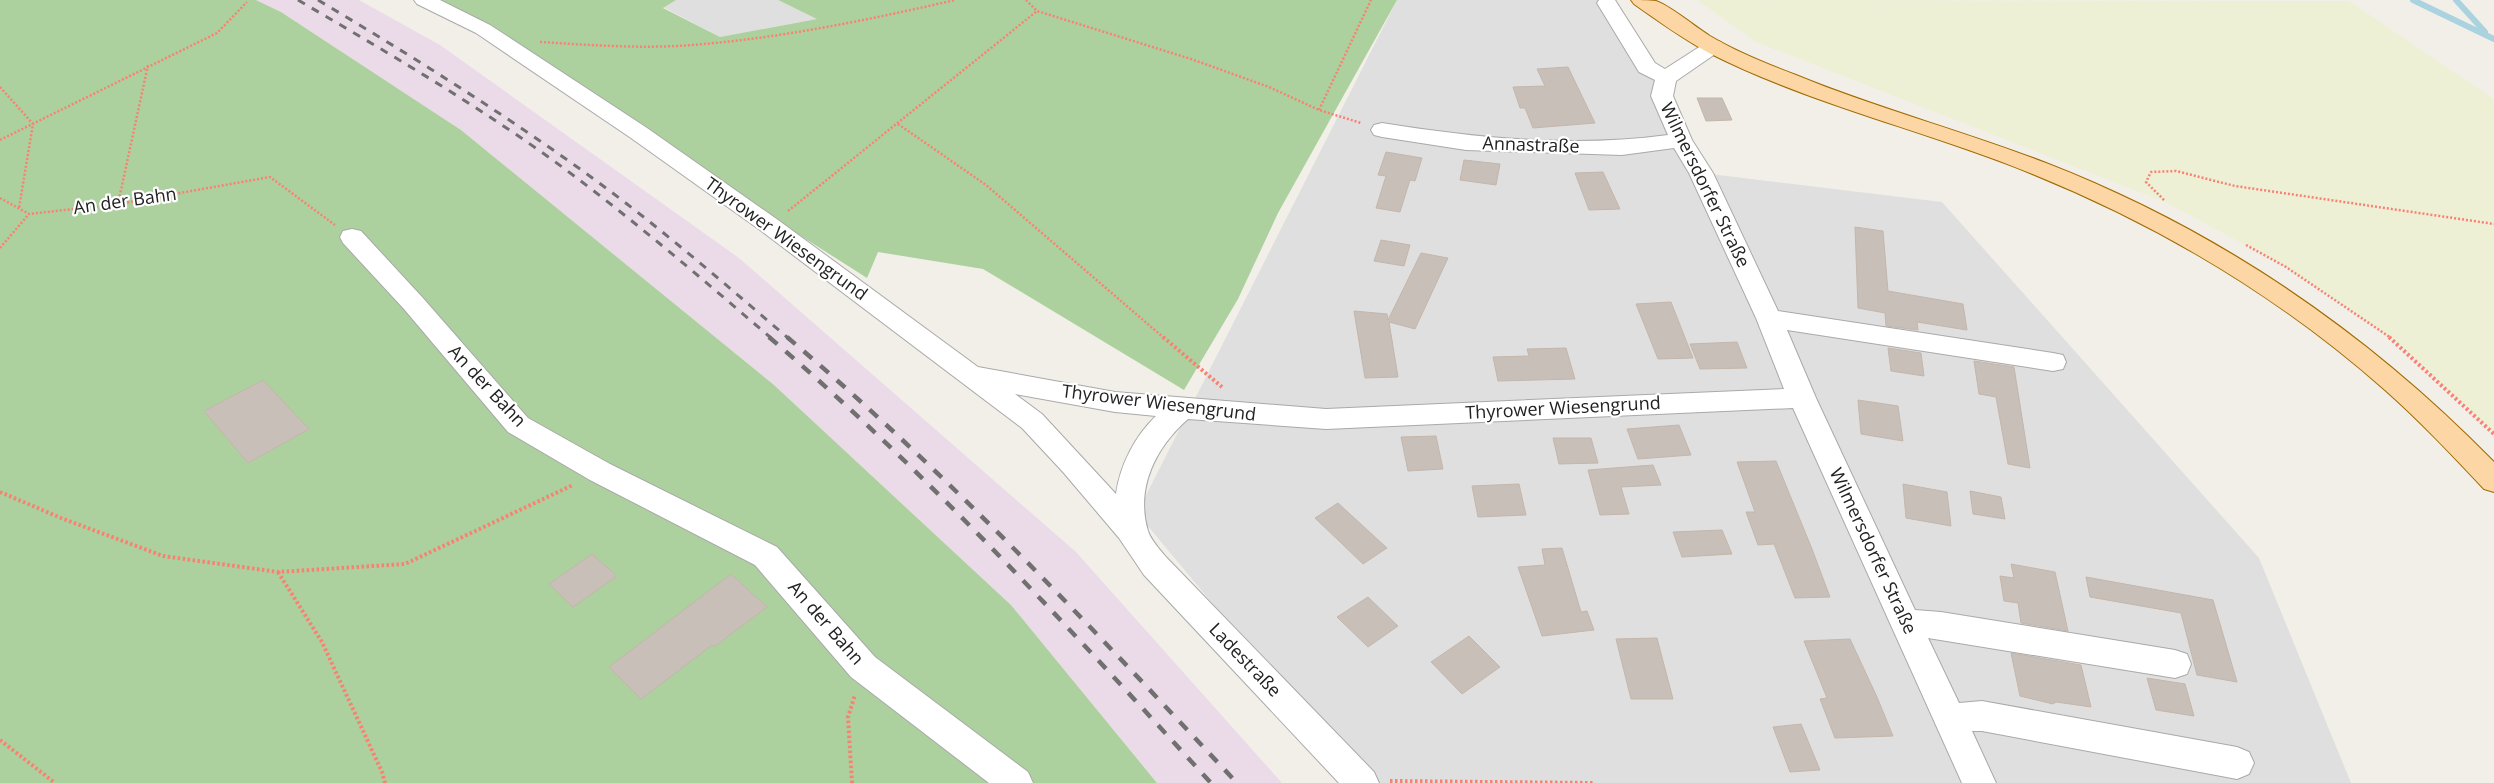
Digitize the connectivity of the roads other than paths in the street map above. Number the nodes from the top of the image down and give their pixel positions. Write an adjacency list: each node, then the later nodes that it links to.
1 (424, 0): 11 (street, Thyrower Wiesengrund)
2 (1640, 0): 4 (main road)
3 (1607, 3): 5 (street, Wilmersdorfer Straße)
4 (1714, 46): 5 (street, Wilmersdorfer Straße); 14 (main road)
5 (1666, 78): 7 (street, Wilmersdorfer Straße)
6 (1382, 130): 7 (street, Annastraße)
7 (1681, 140): 9 (street, Wilmersdorfer Straße)
8 (352, 237): 21 (street, An der Bahn)
9 (1769, 318): 10 (street); 12 (street, Wilmersdorfer Straße)
10 (2053, 362)
11 (968, 373): 13 (street, Thyrower Wiesengrund); 15 (street, Ladestraße)
12 (1802, 398): 13 (street, Thyrower Wiesengrund); 16 (street, Wilmersdorfer Straße)
13 (1188, 410): 15 (street)
14 (2494, 481)
15 (1134, 537): 20 (street, Ladestraße)
16 (1907, 624): 17 (street); 18 (street, Wilmersdorfer Straße)
17 (2176, 664)
18 (1950, 718): 19 (street); 22 (street, Wilmersdorfer Straße)
19 (2236, 763)
20 (1361, 782)
21 (1016, 783)
22 (1979, 783)

